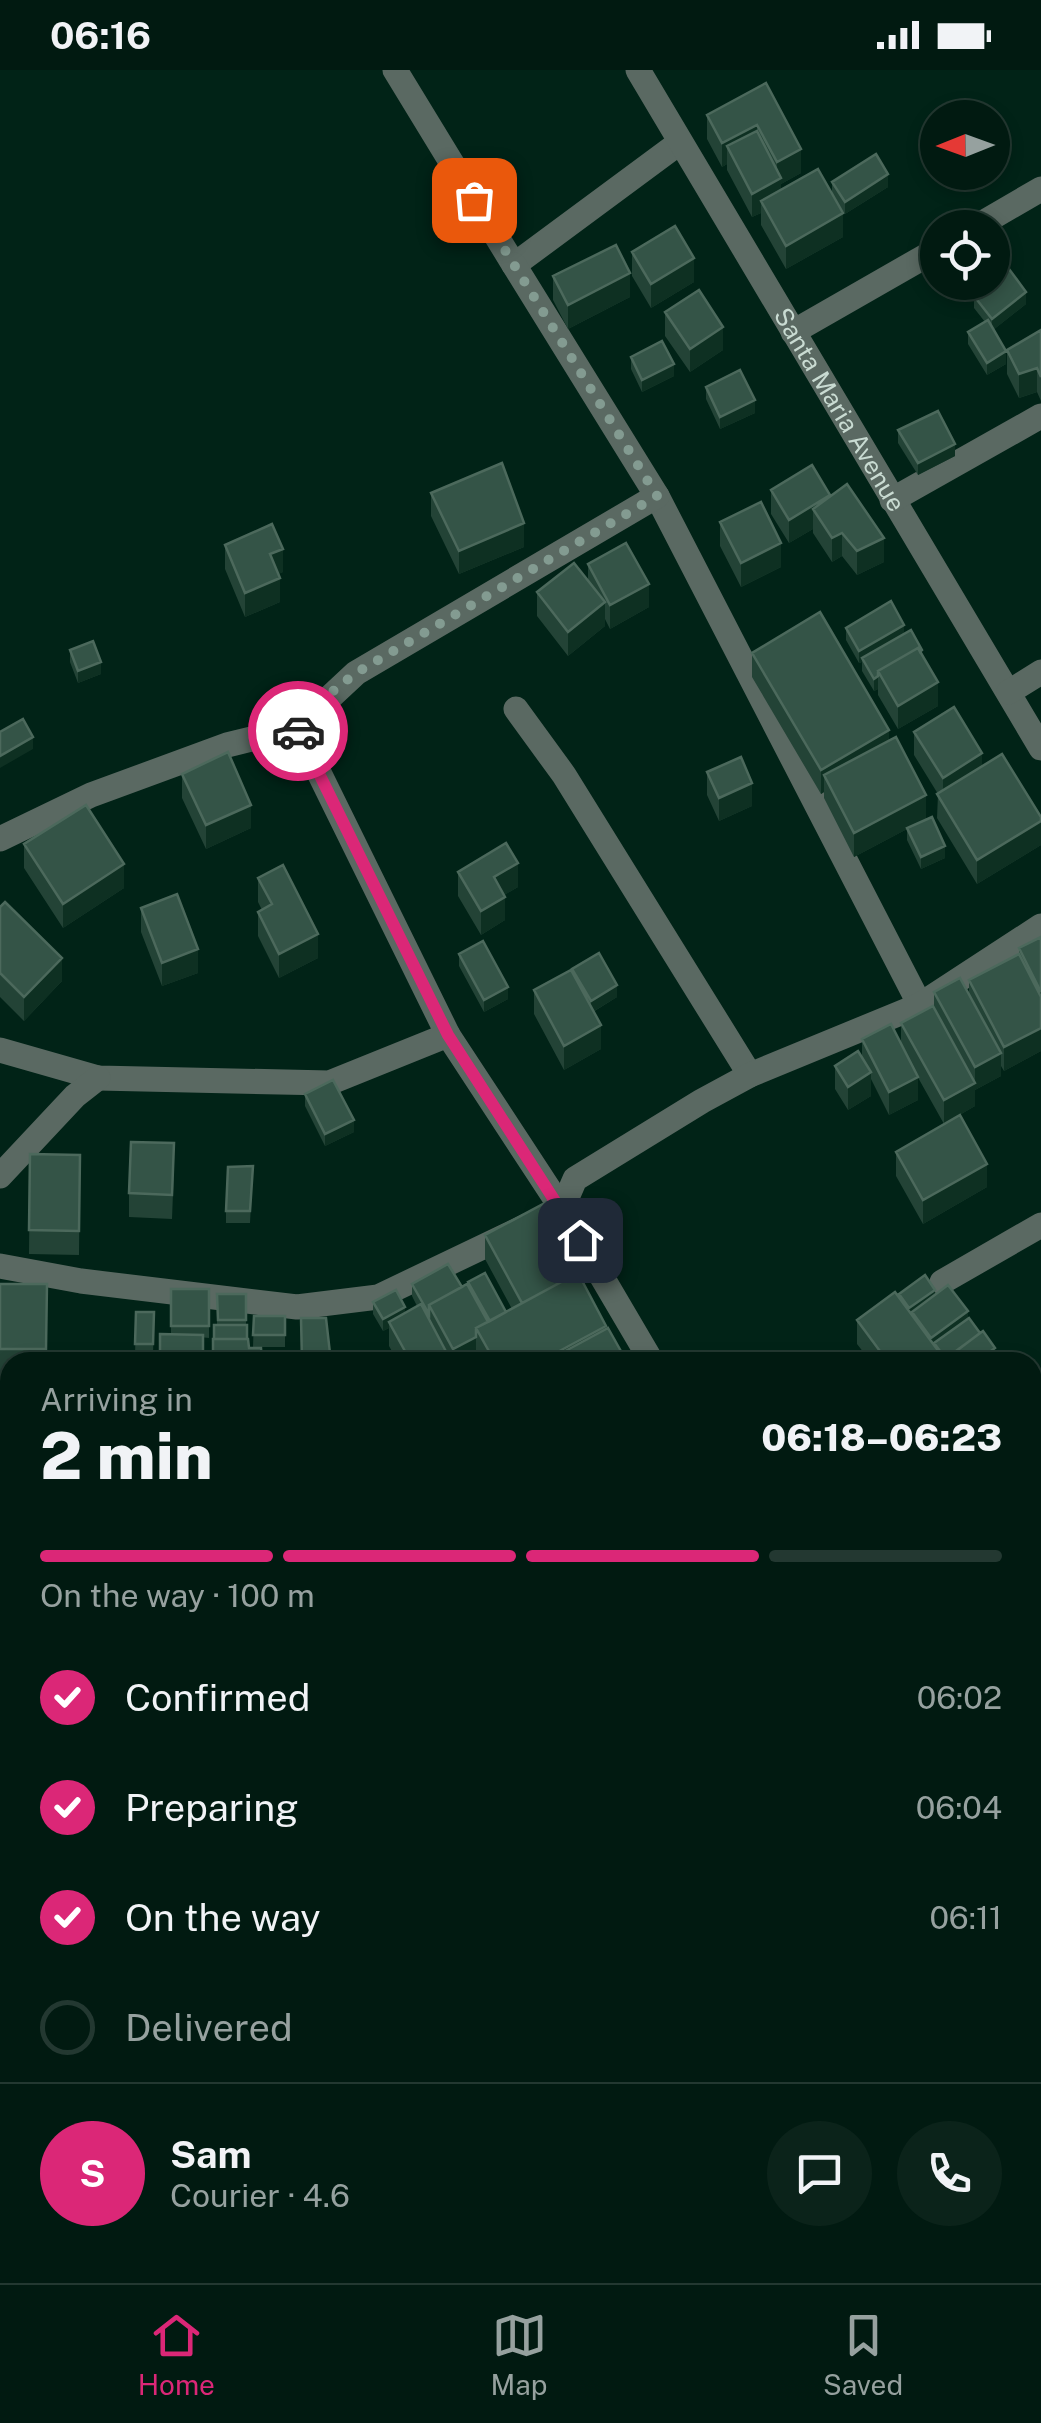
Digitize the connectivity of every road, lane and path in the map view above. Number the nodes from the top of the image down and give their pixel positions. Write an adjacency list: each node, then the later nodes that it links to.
1 (395, 70): 7 (street)
2 (638, 70): 3 (street, Santa Maria Avenue)
3 (679, 143): 7 (street); 8 (street, Santa Maria Avenue)
4 (1041, 189): 5 (street)
5 (1005, 210)
6 (920, 258): 8 (street)
7 (514, 264): 10 (street)
8 (793, 332): 11 (street, Santa Maria Avenue)
9 (1041, 416): 11 (street)
10 (657, 496): 15 (street); 19 (street)
11 (892, 500): 13 (street, Santa Maria Avenue)
12 (1041, 672): 13 (street)
13 (1009, 692): 16 (street, Santa Maria Avenue)
14 (516, 709): 22 (street)
15 (297, 728): 17 (street); 20 (street)
16 (1041, 748)
17 (0, 839)
18 (1041, 926): 19 (street)
19 (920, 1005): 22 (street)
20 (448, 1035): 23 (street); 25 (street)
21 (0, 1050): 23 (street)
22 (750, 1074): 25 (street)
23 (98, 1078): 24 (street)
24 (0, 1176)
25 (562, 1209): 27 (street); 29 (street)
26 (1041, 1225): 28 (street)
27 (0, 1266)
28 (942, 1282)
29 (646, 1352)

